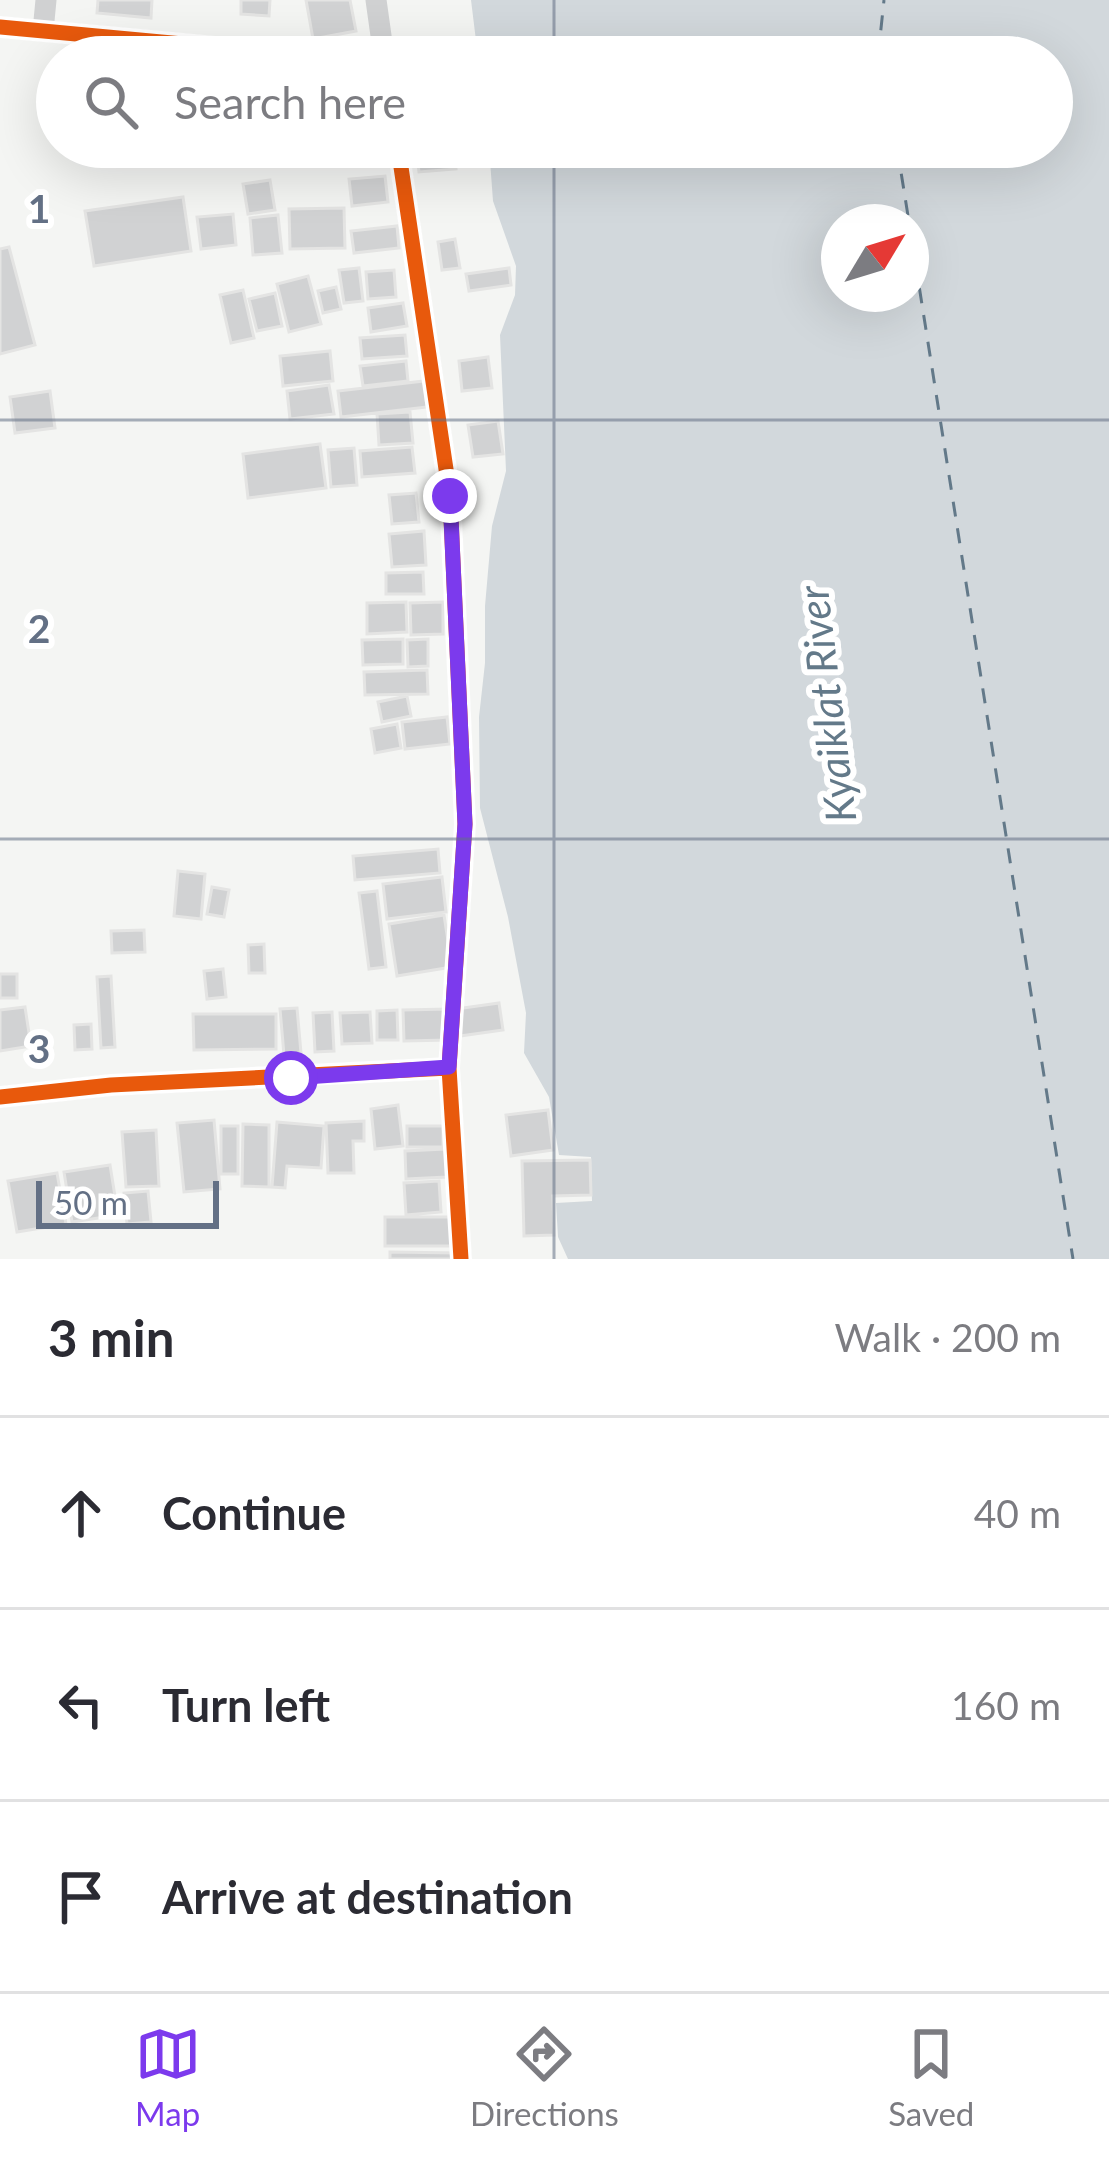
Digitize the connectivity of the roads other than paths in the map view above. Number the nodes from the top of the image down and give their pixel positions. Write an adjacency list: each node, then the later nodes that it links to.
1 (46, 0): 4 (street)
2 (376, 0): 6 (street)
3 (0, 27): 4 (street)
4 (43, 31): 5 (street)
5 (97, 36)
6 (381, 36)
7 (401, 168): 8 (street)
8 (449, 1067): 9 (street); 10 (street)
9 (0, 1097)
10 (461, 1259)

